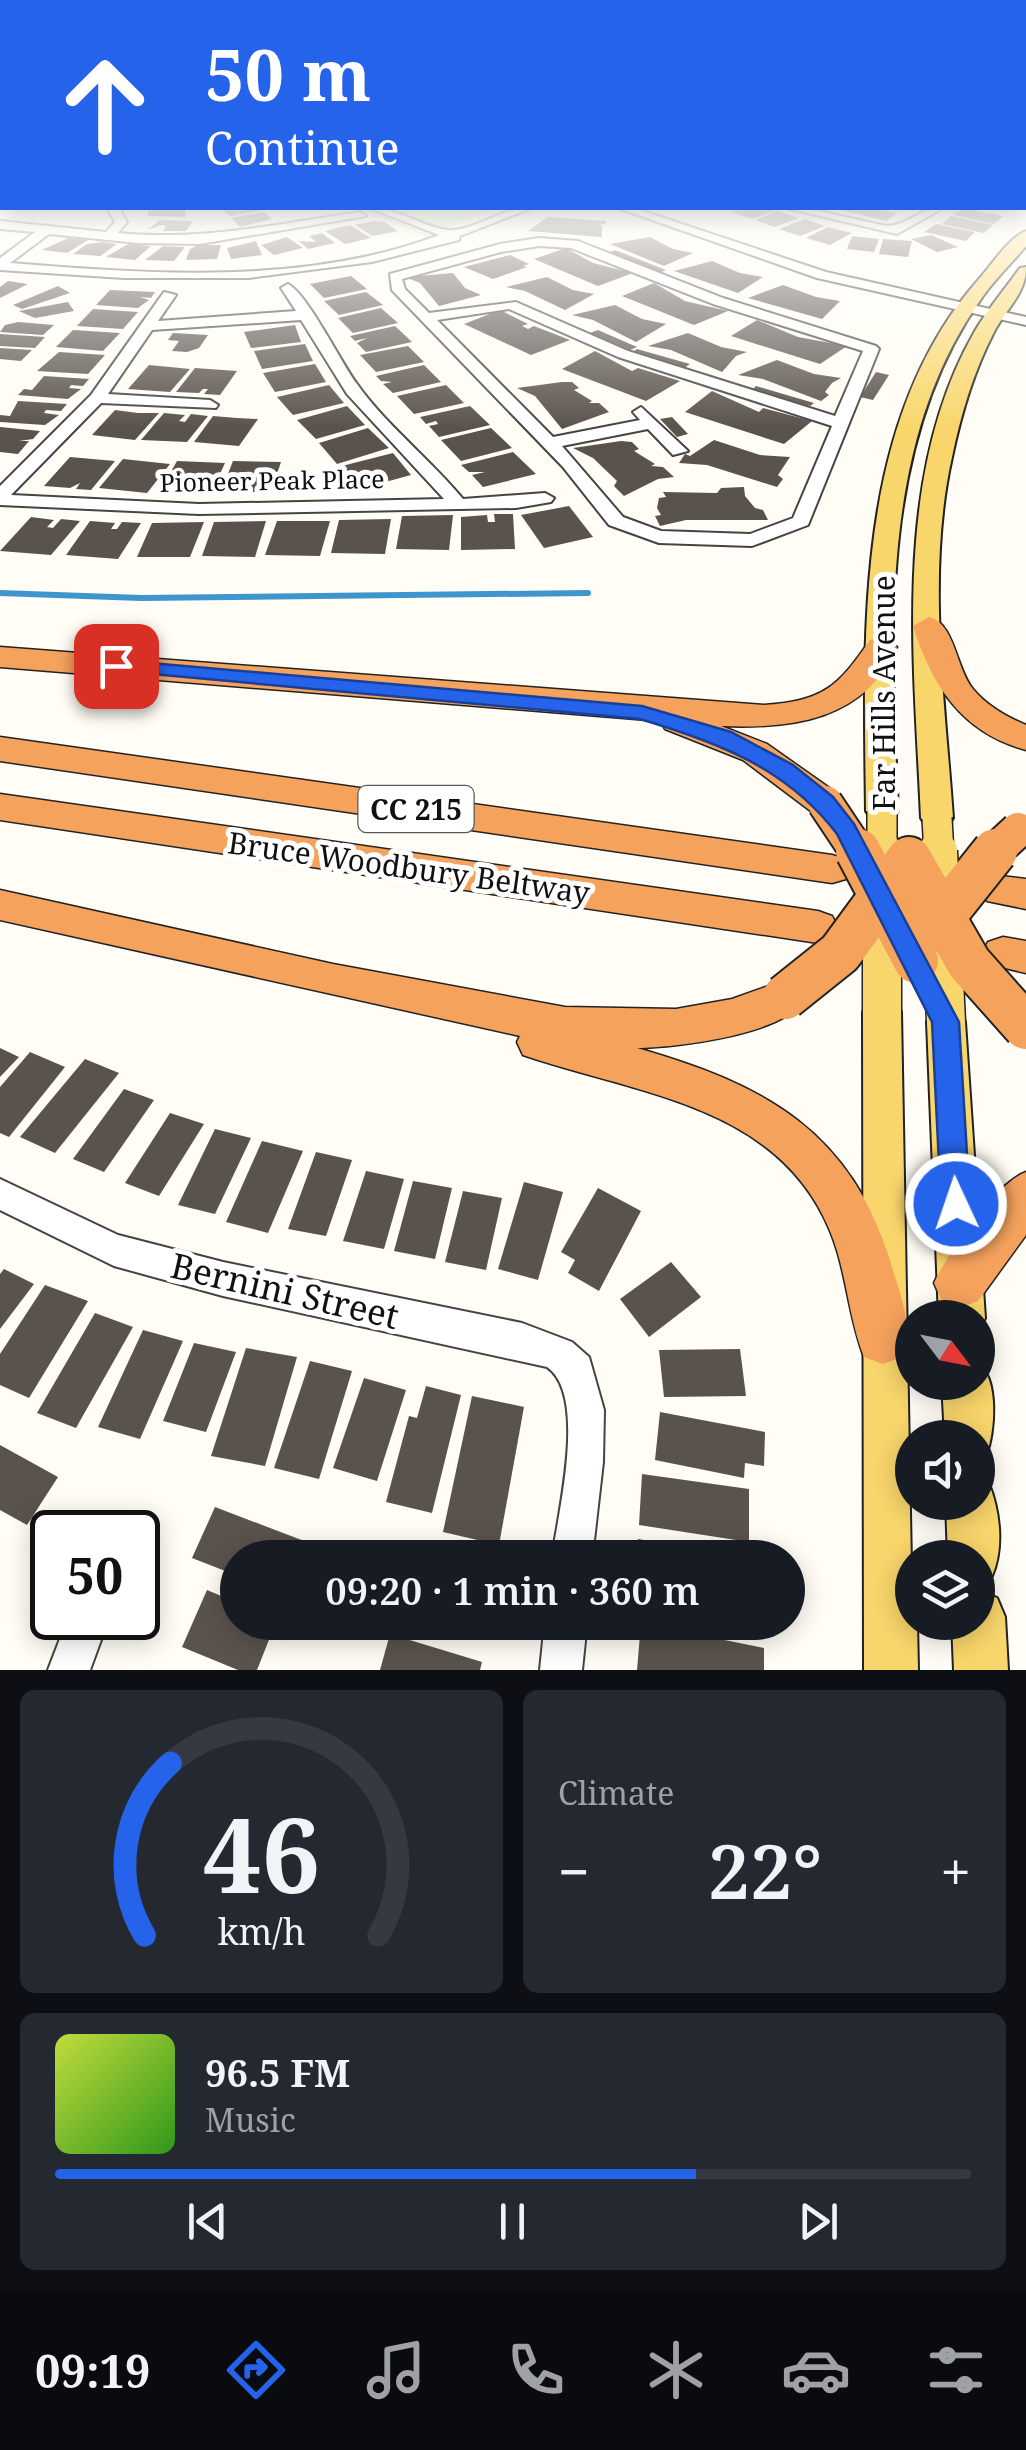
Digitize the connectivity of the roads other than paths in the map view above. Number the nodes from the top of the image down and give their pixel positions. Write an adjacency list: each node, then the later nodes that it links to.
1 (82, 272): 2 (street)
2 (285, 272)
3 (413, 272): 16 (street)
4 (645, 272): 25 (street)
5 (815, 272): 13 (street)
6 (849, 272): 13 (street)
7 (1003, 272): 13 (main road, Far Hills Avenue)
8 (1026, 272): 13 (main road, Far Hills Avenue)
9 (288, 288): 15 (street)
10 (169, 296): 20 (street)
11 (244, 302): 17 (street)
12 (223, 303): 18 (street)
13 (981, 307): 14 (street); 19 (street); 31 (main road, Far Hills Avenue); 32 (main road, Far Hills Avenue)
14 (1026, 311)
15 (307, 316): 17 (street); 30 (street)
16 (429, 317): 25 (street); 26 (street)
17 (243, 320): 18 (street)
18 (222, 321): 20 (street)
19 (1026, 321)
20 (146, 326): 21 (street)
21 (97, 398): 22 (street); 28 (street)
22 (210, 406)
23 (638, 409): 24 (street)
24 (651, 423): 26 (street); 27 (street)
25 (840, 423): 26 (street)
26 (550, 443)
27 (679, 452)
28 (0, 498): 30 (street, Pioneer Peak Place)
29 (545, 498): 30 (street, Pioneer Peak Place)
30 (456, 502)
31 (929, 626): 35 (highway); 39 (main road, Far Hills Avenue)
32 (881, 646): 34 (highway); 38 (main road, Far Hills Avenue)
33 (0, 658): 34 (highway)
34 (566, 703): 43 (highway, bridge)
35 (1026, 739)
36 (0, 749): 42 (highway, Bruce Woodbury Beltway / CC 215)
37 (0, 806): 46 (highway, Bruce Woodbury Beltway / CC 215)
38 (882, 810): 41 (highway); 43 (main road, Far Hills Avenue, bridge)
39 (938, 818): 41 (highway); 45 (main road, Far Hills Avenue, bridge)
40 (1022, 827): 45 (highway, bridge)
41 (910, 859): 43 (highway, bridge); 45 (highway, bridge)
42 (832, 868)
43 (882, 897): 47 (highway, bridge); 48 (highway, bridge); 49 (main road, Far Hills Avenue, bridge)
44 (0, 904): 48 (highway)
45 (942, 912): 47 (highway, bridge); 50 (main road, Far Hills Avenue, bridge); 51 (highway, bridge)
46 (818, 927)
47 (916, 961): 49 (highway); 50 (highway, bridge)
48 (369, 989): 55 (highway)
49 (882, 1012): 55 (main road, Far Hills Avenue)
50 (946, 1022): 54 (main road, Far Hills Avenue)
51 (1026, 1026)
52 (0, 1194): 56 (street, Bernini Street)
53 (1026, 1195): 54 (highway)
54 (961, 1300)
55 (883, 1338): 62 (main road, Far Hills Avenue)
56 (574, 1540)
57 (81, 1640): 60 (street)
58 (564, 1640): 61 (street)
59 (979, 1640): 63 (main road)
60 (69, 1670)
61 (562, 1670)
62 (890, 1670)
63 (981, 1670)

